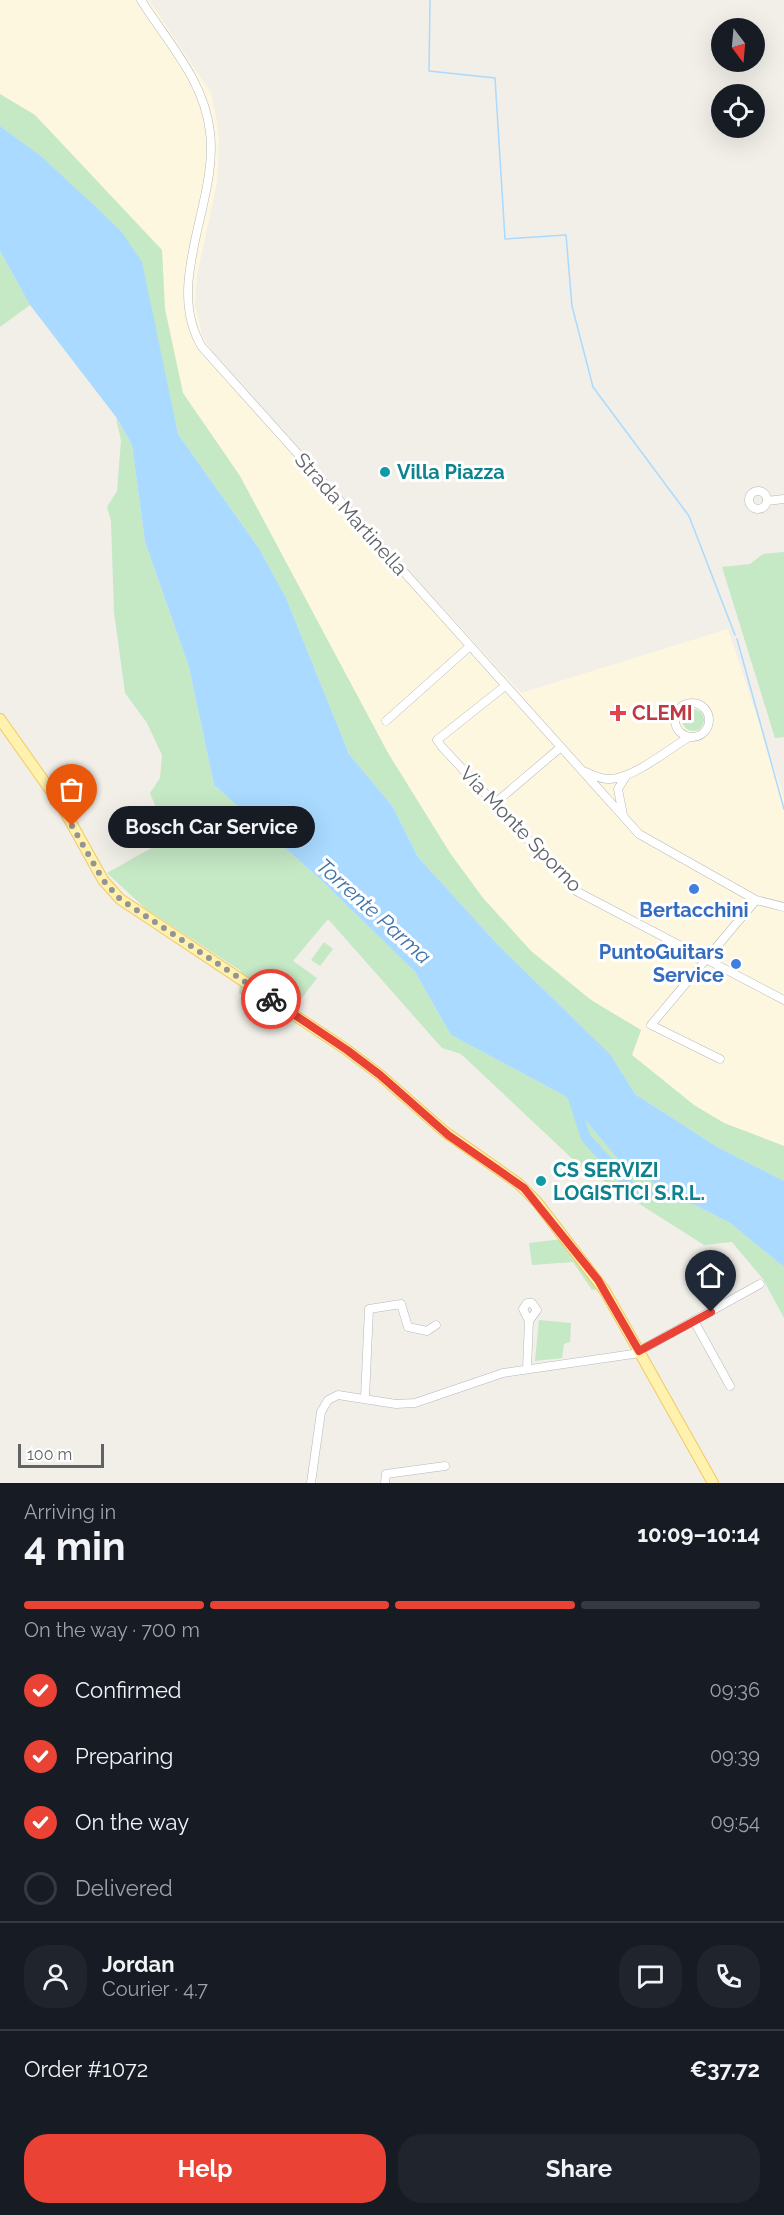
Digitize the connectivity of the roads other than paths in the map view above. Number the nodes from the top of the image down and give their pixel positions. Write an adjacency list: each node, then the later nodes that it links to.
1 (141, 0): 4 (street, Strada Martinella)
2 (784, 499): 3 (street)
3 (767, 501)
4 (470, 647): 5 (street, Strada Martinella); 7 (street)
5 (505, 686): 11 (street, Strada Martinella); 17 (street, Via Monte Sporno)
6 (0, 719): 28 (main road)
7 (386, 721)
8 (678, 729): 9 (street); 9 (street); 10 (street)
9 (689, 737): 10 (street)
10 (677, 744): 13 (street)
11 (561, 747): 12 (street, Strada Martinella); 17 (street)
12 (581, 770): 14 (street); 16 (street, Strada Martinella)
13 (629, 773): 14 (street); 15 (street)
14 (610, 779): 16 (street)
15 (618, 789): 16 (street); 18 (street)
16 (601, 794): 18 (street, Strada Martinella)
17 (494, 804): 21 (street, Via Monte Sporno)
18 (624, 818): 19 (street, Strada Martinella)
19 (756, 900): 20 (street, Strada Martinella); 21 (street)
20 (784, 907)
21 (707, 958): 22 (street, Via Monte Sporno); 23 (street)
22 (784, 1000)
23 (720, 1059)
24 (760, 1284): 26 (street)
25 (529, 1321): 29 (street)
26 (694, 1321): 28 (street); 30 (street)
27 (436, 1325): 31 (street)
28 (639, 1352): 29 (street); 35 (main road)
29 (526, 1369): 31 (street)
30 (730, 1386)
31 (365, 1398): 34 (street)
32 (444, 1466): 33 (street)
33 (384, 1479)
34 (311, 1483)
35 (712, 1483)

